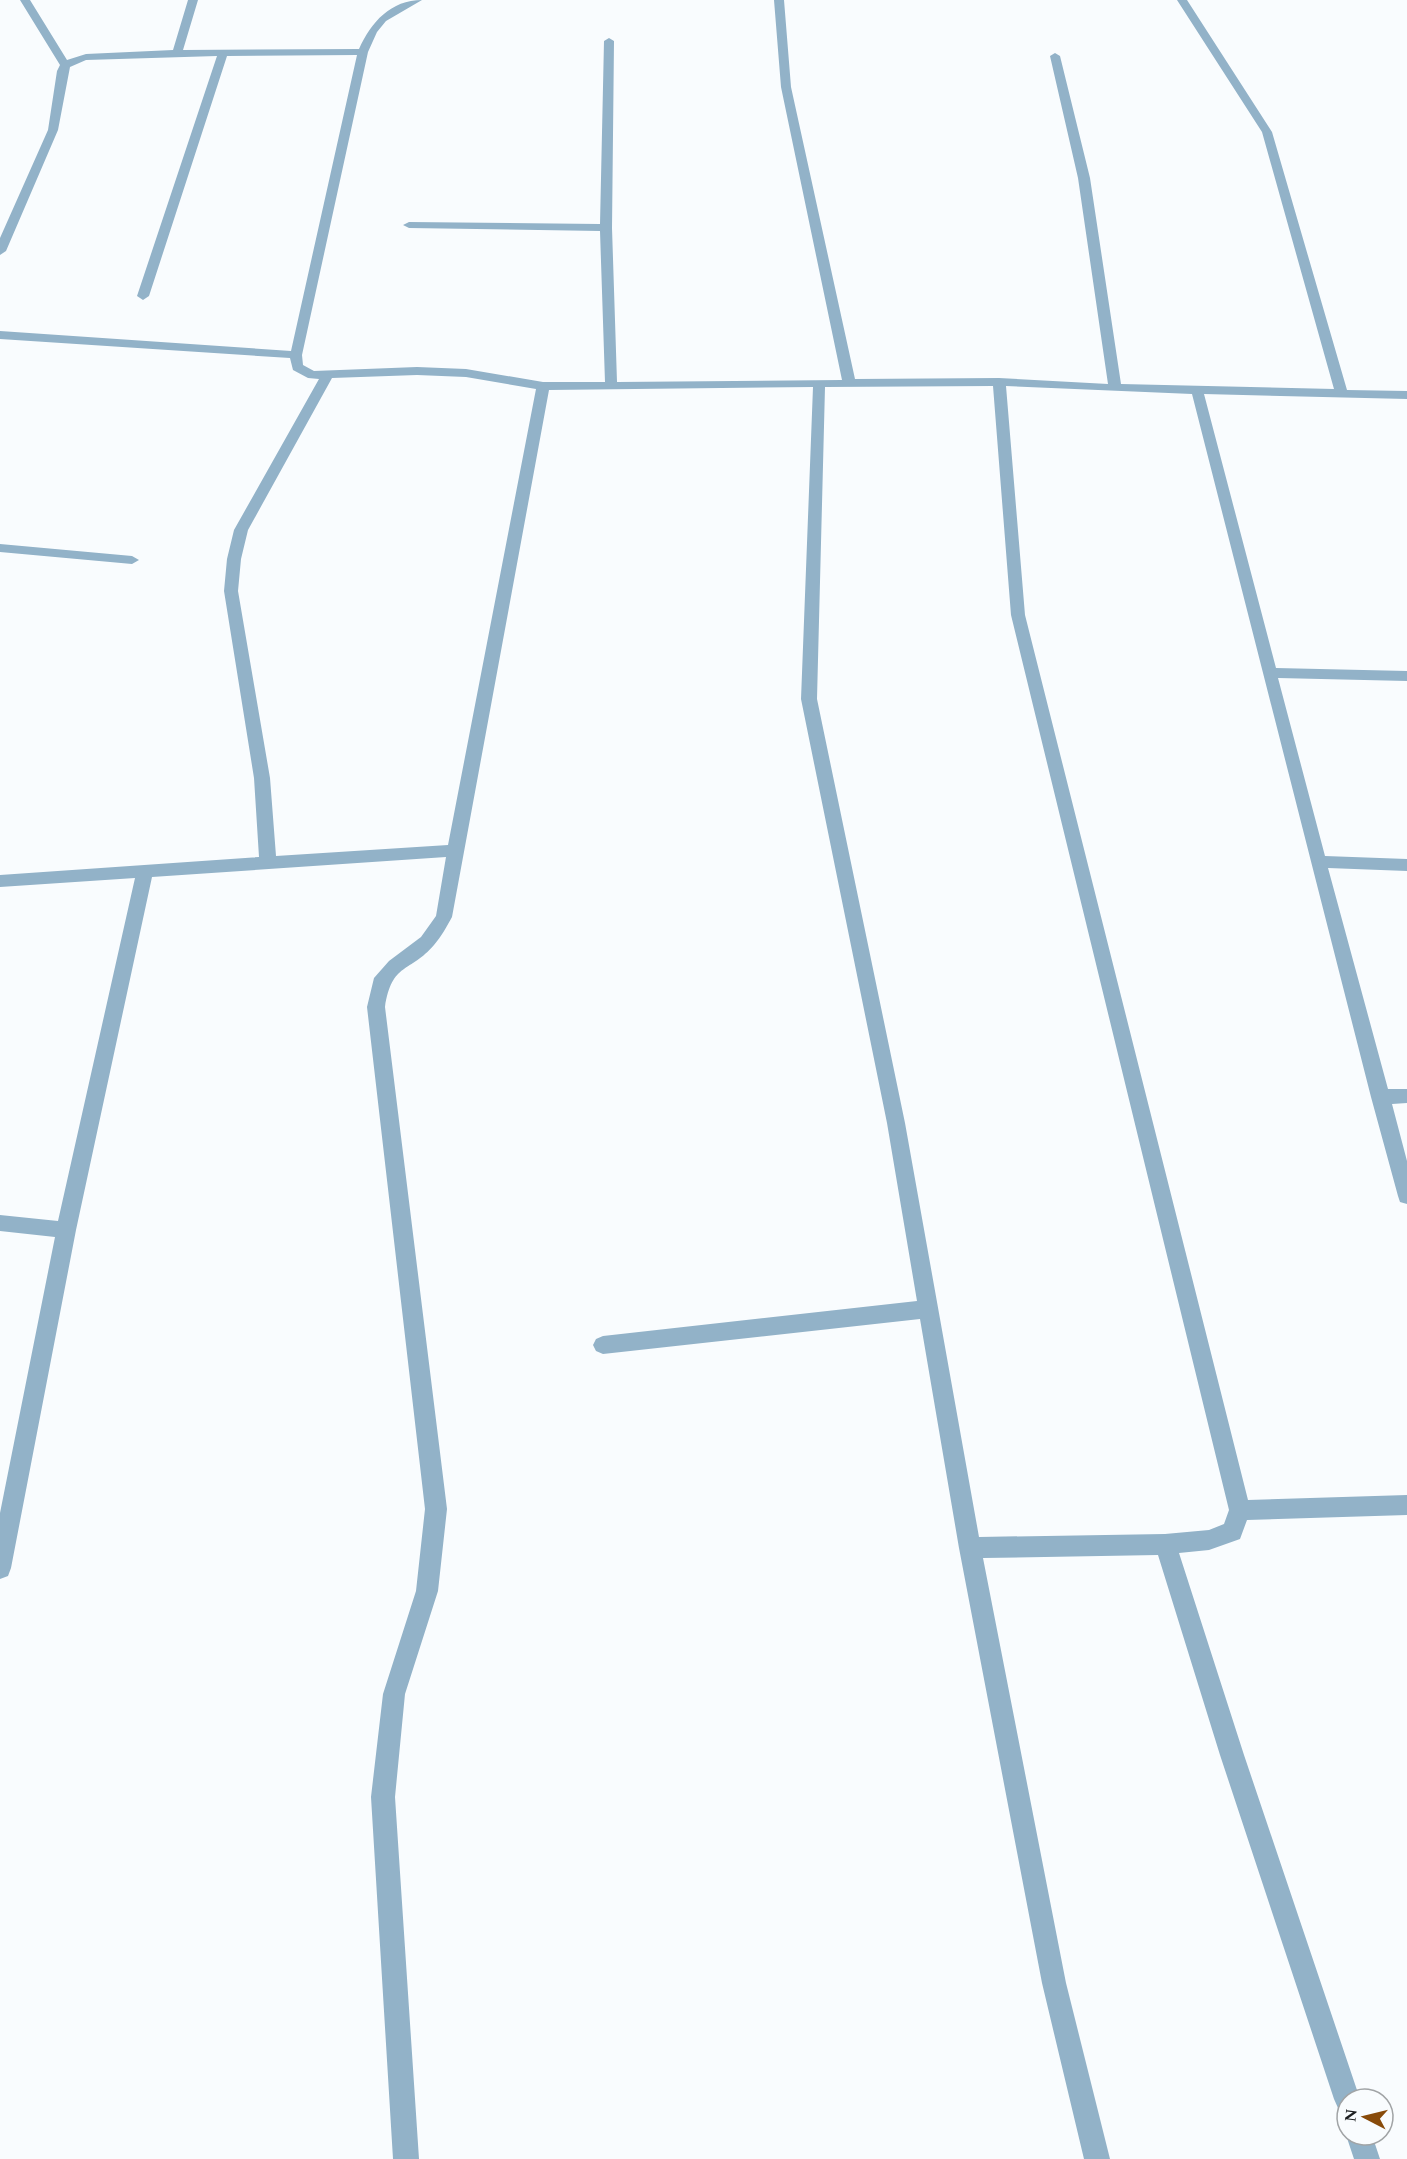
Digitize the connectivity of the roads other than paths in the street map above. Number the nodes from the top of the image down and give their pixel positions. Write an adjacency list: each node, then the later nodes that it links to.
1 (25, 0): 11 (street)
2 (417, 0): 7 (street)
3 (779, 0): 20 (street)
4 (1182, 0): 26 (street)
5 (191, 6): 8 (street)
6 (609, 41): 13 (street)
7 (363, 52): 9 (street); 17 (street)
8 (177, 53): 9 (street); 11 (street)
9 (224, 53): 15 (street)
10 (1055, 56): 24 (street)
11 (64, 65): 14 (street)
12 (409, 225): 13 (street)
13 (606, 228): 23 (street)
14 (0, 251)
15 (143, 296)
16 (0, 335): 17 (street)
17 (296, 355): 18 (street)
18 (327, 375): 22 (street); 34 (street)
19 (999, 382): 20 (street); 24 (street); 46 (street)
20 (849, 383): 21 (street)
21 (819, 384): 23 (street); 43 (street)
22 (543, 386): 23 (street); 32 (street)
23 (611, 386)
24 (1115, 388): 25 (street)
25 (1197, 390): 26 (street); 30 (street)
26 (1341, 393): 27 (street)
27 (1407, 395)
28 (0, 548): 29 (street)
29 (132, 560)
30 (1269, 673): 31 (street); 33 (street)
31 (1407, 676)
32 (454, 850): 34 (street); 51 (street)
33 (1318, 862): 35 (street); 38 (street)
34 (268, 864): 36 (street)
35 (1407, 865)
36 (145, 871): 37 (street); 42 (street)
37 (0, 881)
38 (1380, 1096): 39 (street); 40 (street)
39 (1407, 1096)
40 (1407, 1196)
41 (0, 1223): 42 (street)
42 (66, 1230): 49 (street)
43 (928, 1309): 44 (street); 48 (street)
44 (603, 1345)
45 (1407, 1505): 46 (street)
46 (1240, 1510): 47 (street)
47 (1165, 1544): 48 (street); 50 (street)
48 (970, 1548): 52 (street)
49 (0, 1568)
50 (1343, 2087)
51 (406, 2159)
52 (1097, 2159)

